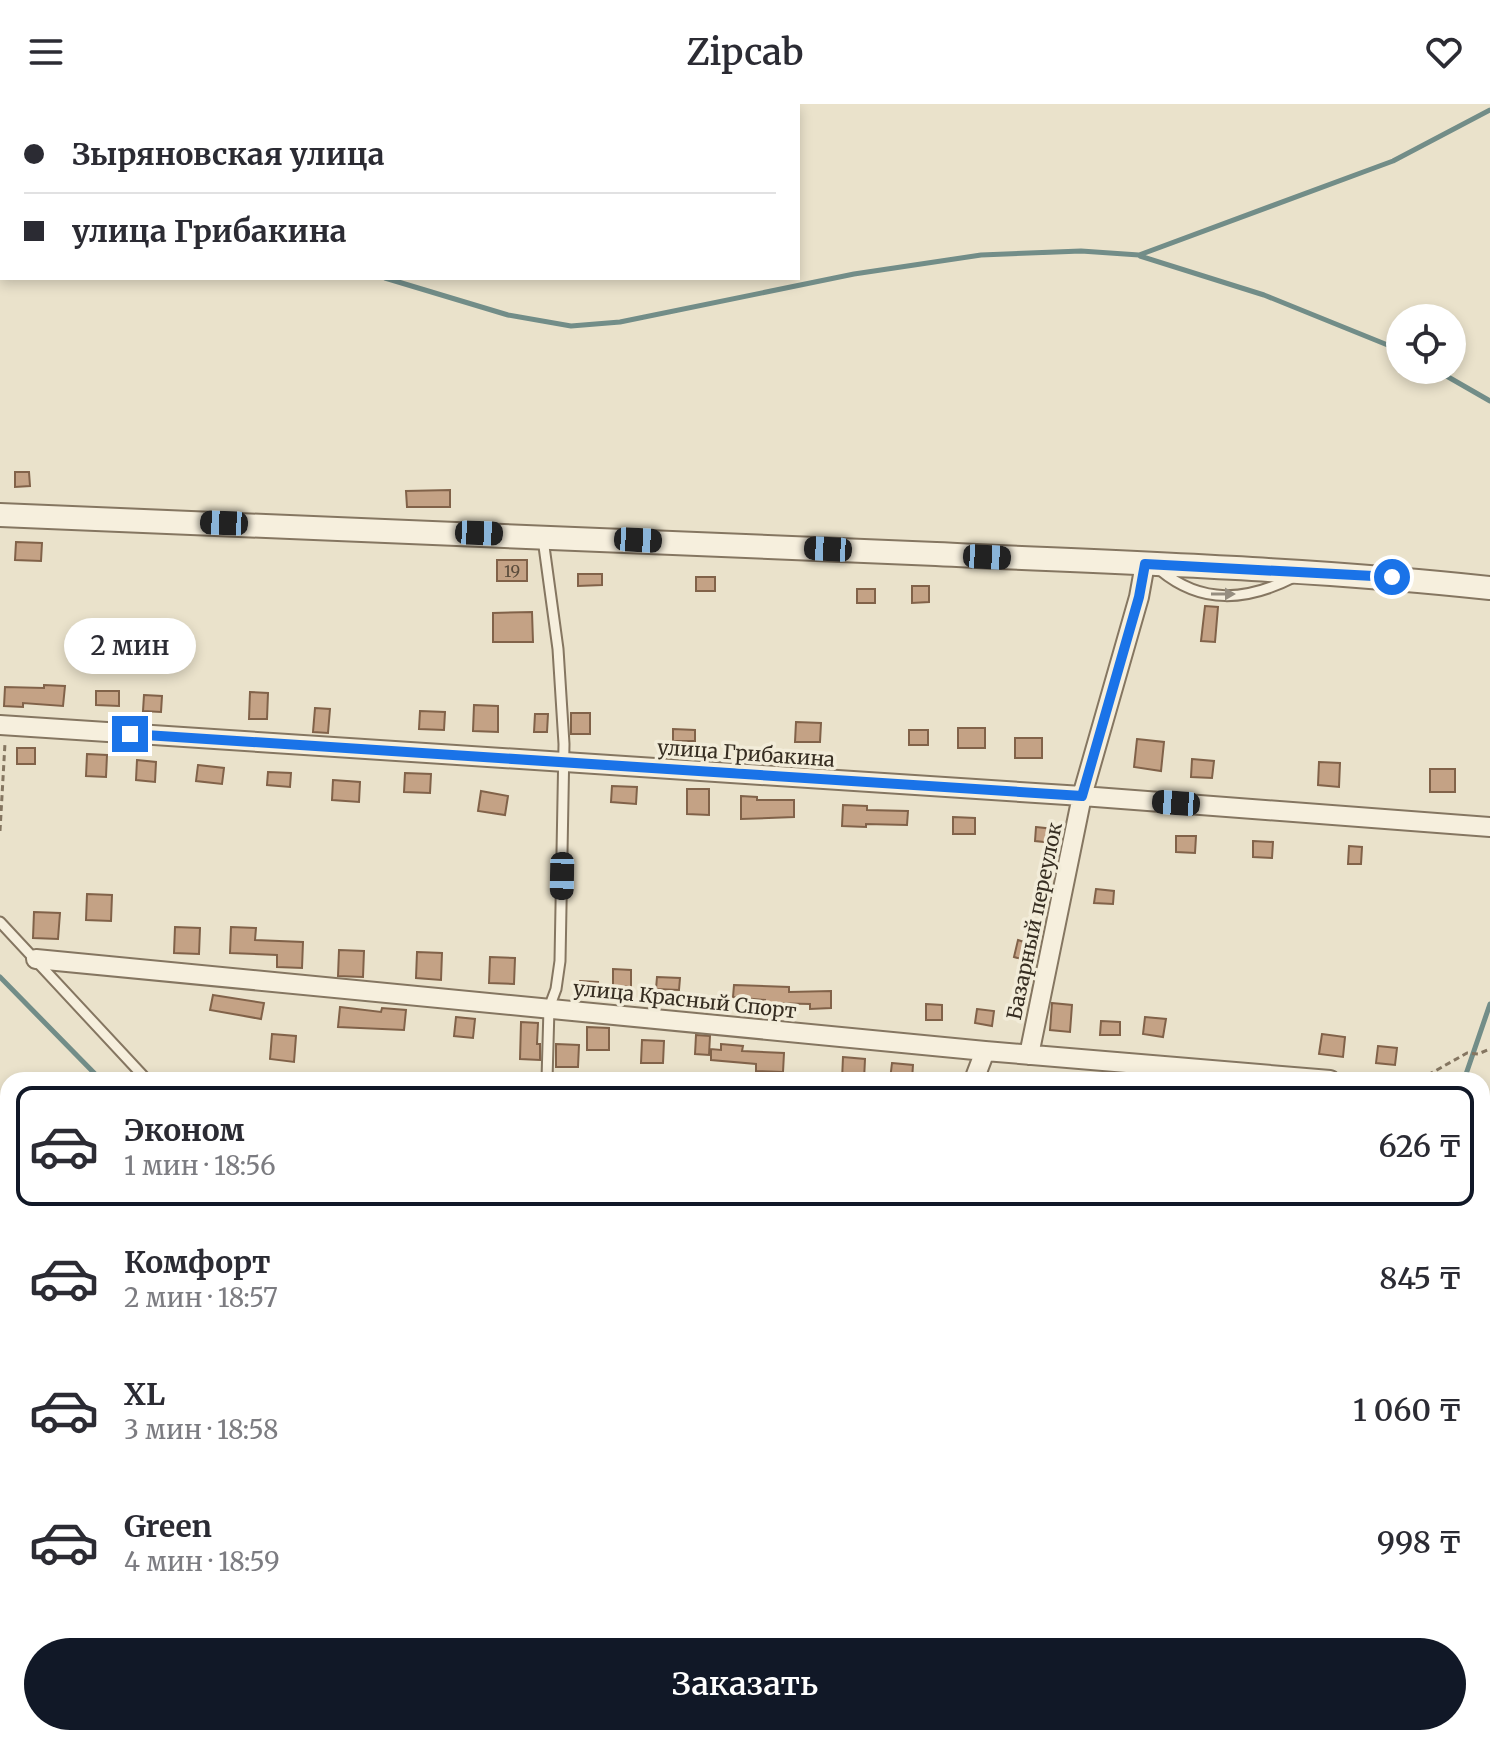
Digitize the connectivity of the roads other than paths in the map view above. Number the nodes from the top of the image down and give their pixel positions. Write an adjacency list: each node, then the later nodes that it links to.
1 (0, 515): 2 (street)
2 (543, 535): 3 (street); 6 (lane)
3 (1150, 565): 4 (street); 7 (street, Базарный переулок)
4 (1490, 588)
5 (3, 725): 6 (street, улица Грибакина)
6 (564, 764): 7 (street, улица Грибакина); 11 (lane)
7 (1082, 796): 8 (street, улица Грибакина); 13 (street, Базарный переулок)
8 (1490, 827)
9 (0, 922): 10 (lane)
10 (36, 959): 11 (street, улица Красный Спорт); 14 (lane)
11 (549, 1008): 12 (street, улица Красный Спорт); 15 (lane)
12 (985, 1051): 13 (street, улица Красный Спорт); 16 (street)
13 (1029, 1055): 17 (street, улица Красный Спорт)
14 (140, 1072)
15 (547, 1072)
16 (977, 1072)
17 (1234, 1072)

